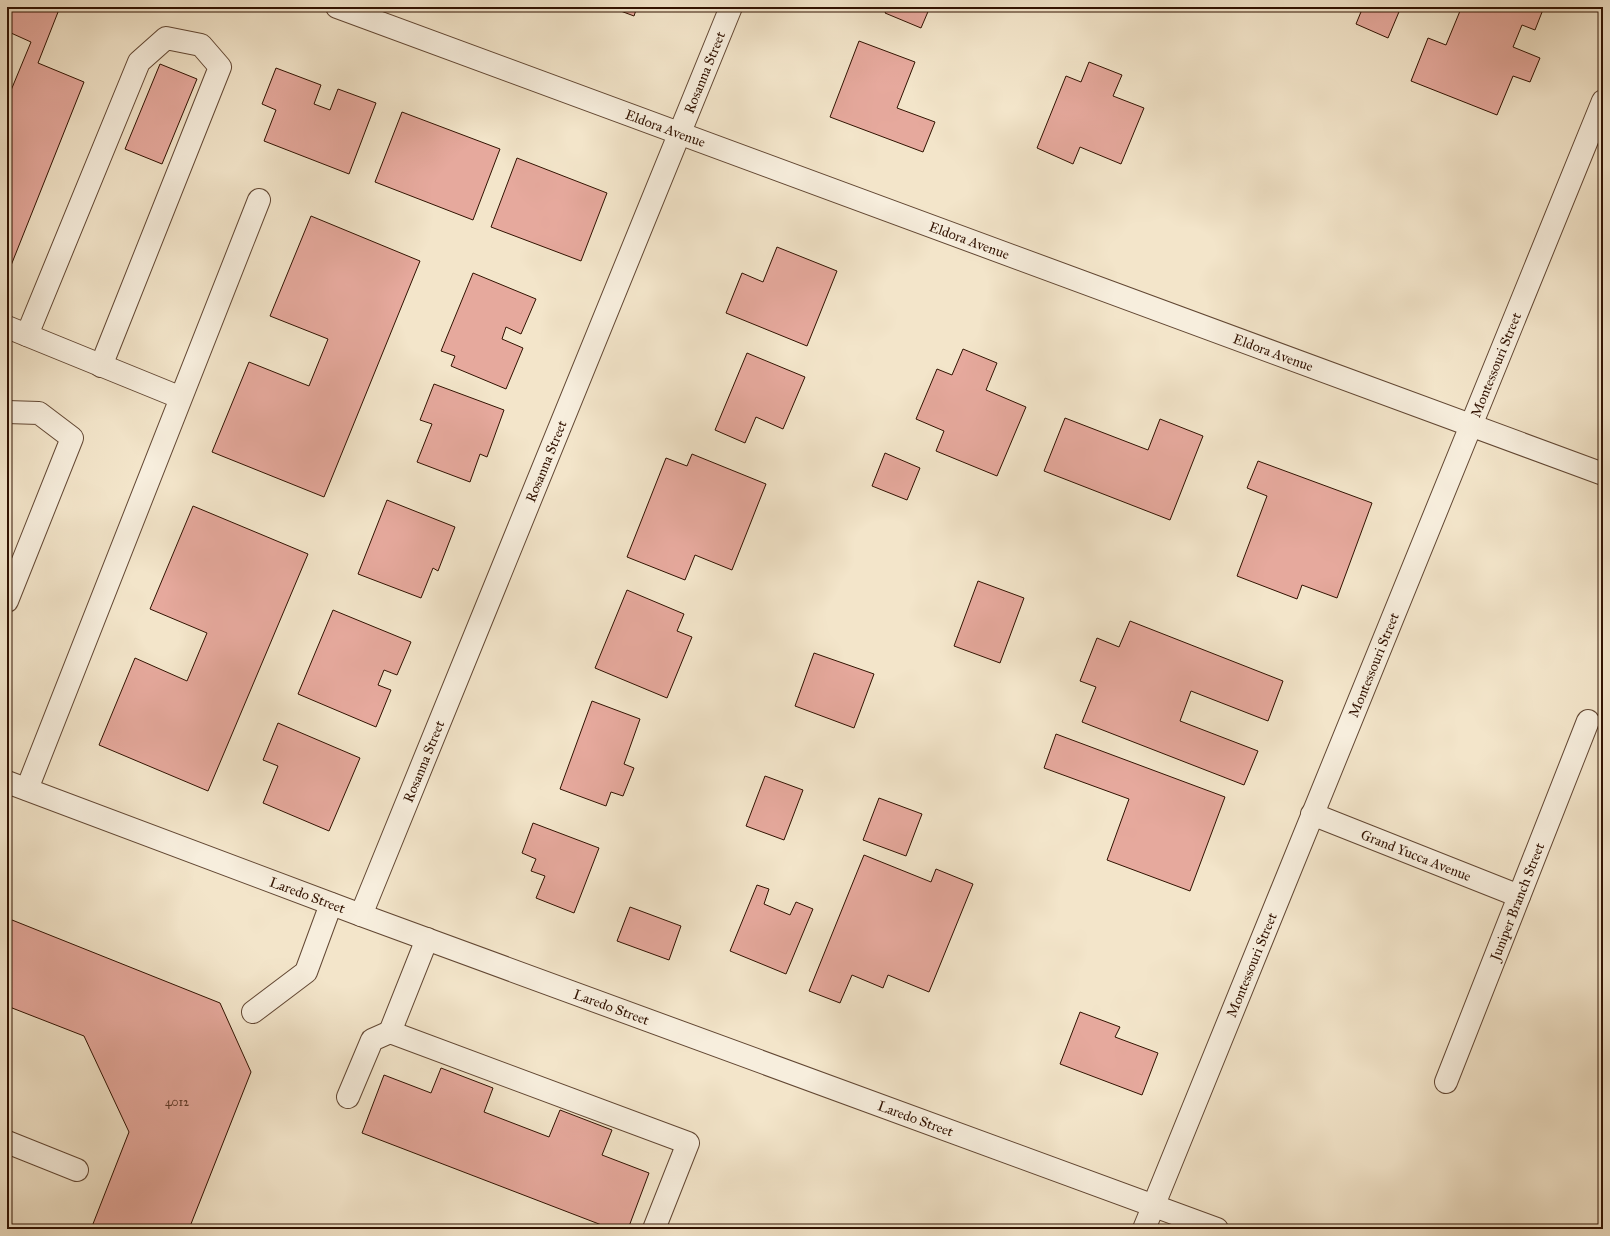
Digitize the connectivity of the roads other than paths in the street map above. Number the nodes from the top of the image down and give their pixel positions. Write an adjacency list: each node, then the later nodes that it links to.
1 (336, 7): 4 (street, Eldora Avenue)
2 (731, 7): 4 (street, Rosanna Street)
3 (1603, 101): 10 (street, Montessouri Street)
4 (679, 134): 10 (street, Eldora Avenue); 18 (street, Rosanna Street)
5 (259, 200): 8 (street)
6 (17, 331): 7 (street); 7 (street)
7 (101, 366): 8 (street)
8 (179, 397): 14 (street)
9 (7, 412): 12 (street)
10 (1471, 425): 11 (street, Eldora Avenue); 15 (street, Montessouri Street)
11 (1603, 474)
12 (7, 601)
13 (1588, 722): 16 (street, Juniper Branch Street)
14 (17, 786): 17 (street, Laredo Street)
15 (1312, 814): 16 (street, Grand Yucca Avenue); 26 (street, Montessouri Street)
16 (1519, 896): 22 (street, Juniper Branch Street)
17 (331, 904): 18 (street, Laredo Street); 20 (street)
18 (361, 915): 19 (street, Laredo Street)
19 (427, 939): 21 (street); 26 (street, Laredo Street)
20 (253, 1012)
21 (390, 1032): 23 (street); 27 (street)
22 (1446, 1082)
23 (348, 1097)
24 (7, 1142): 25 (street)
25 (77, 1170)
26 (1153, 1206): 28 (street, Montessouri Street); 29 (street, Laredo Street)
27 (654, 1229)
28 (1144, 1229)
29 (1217, 1229)

